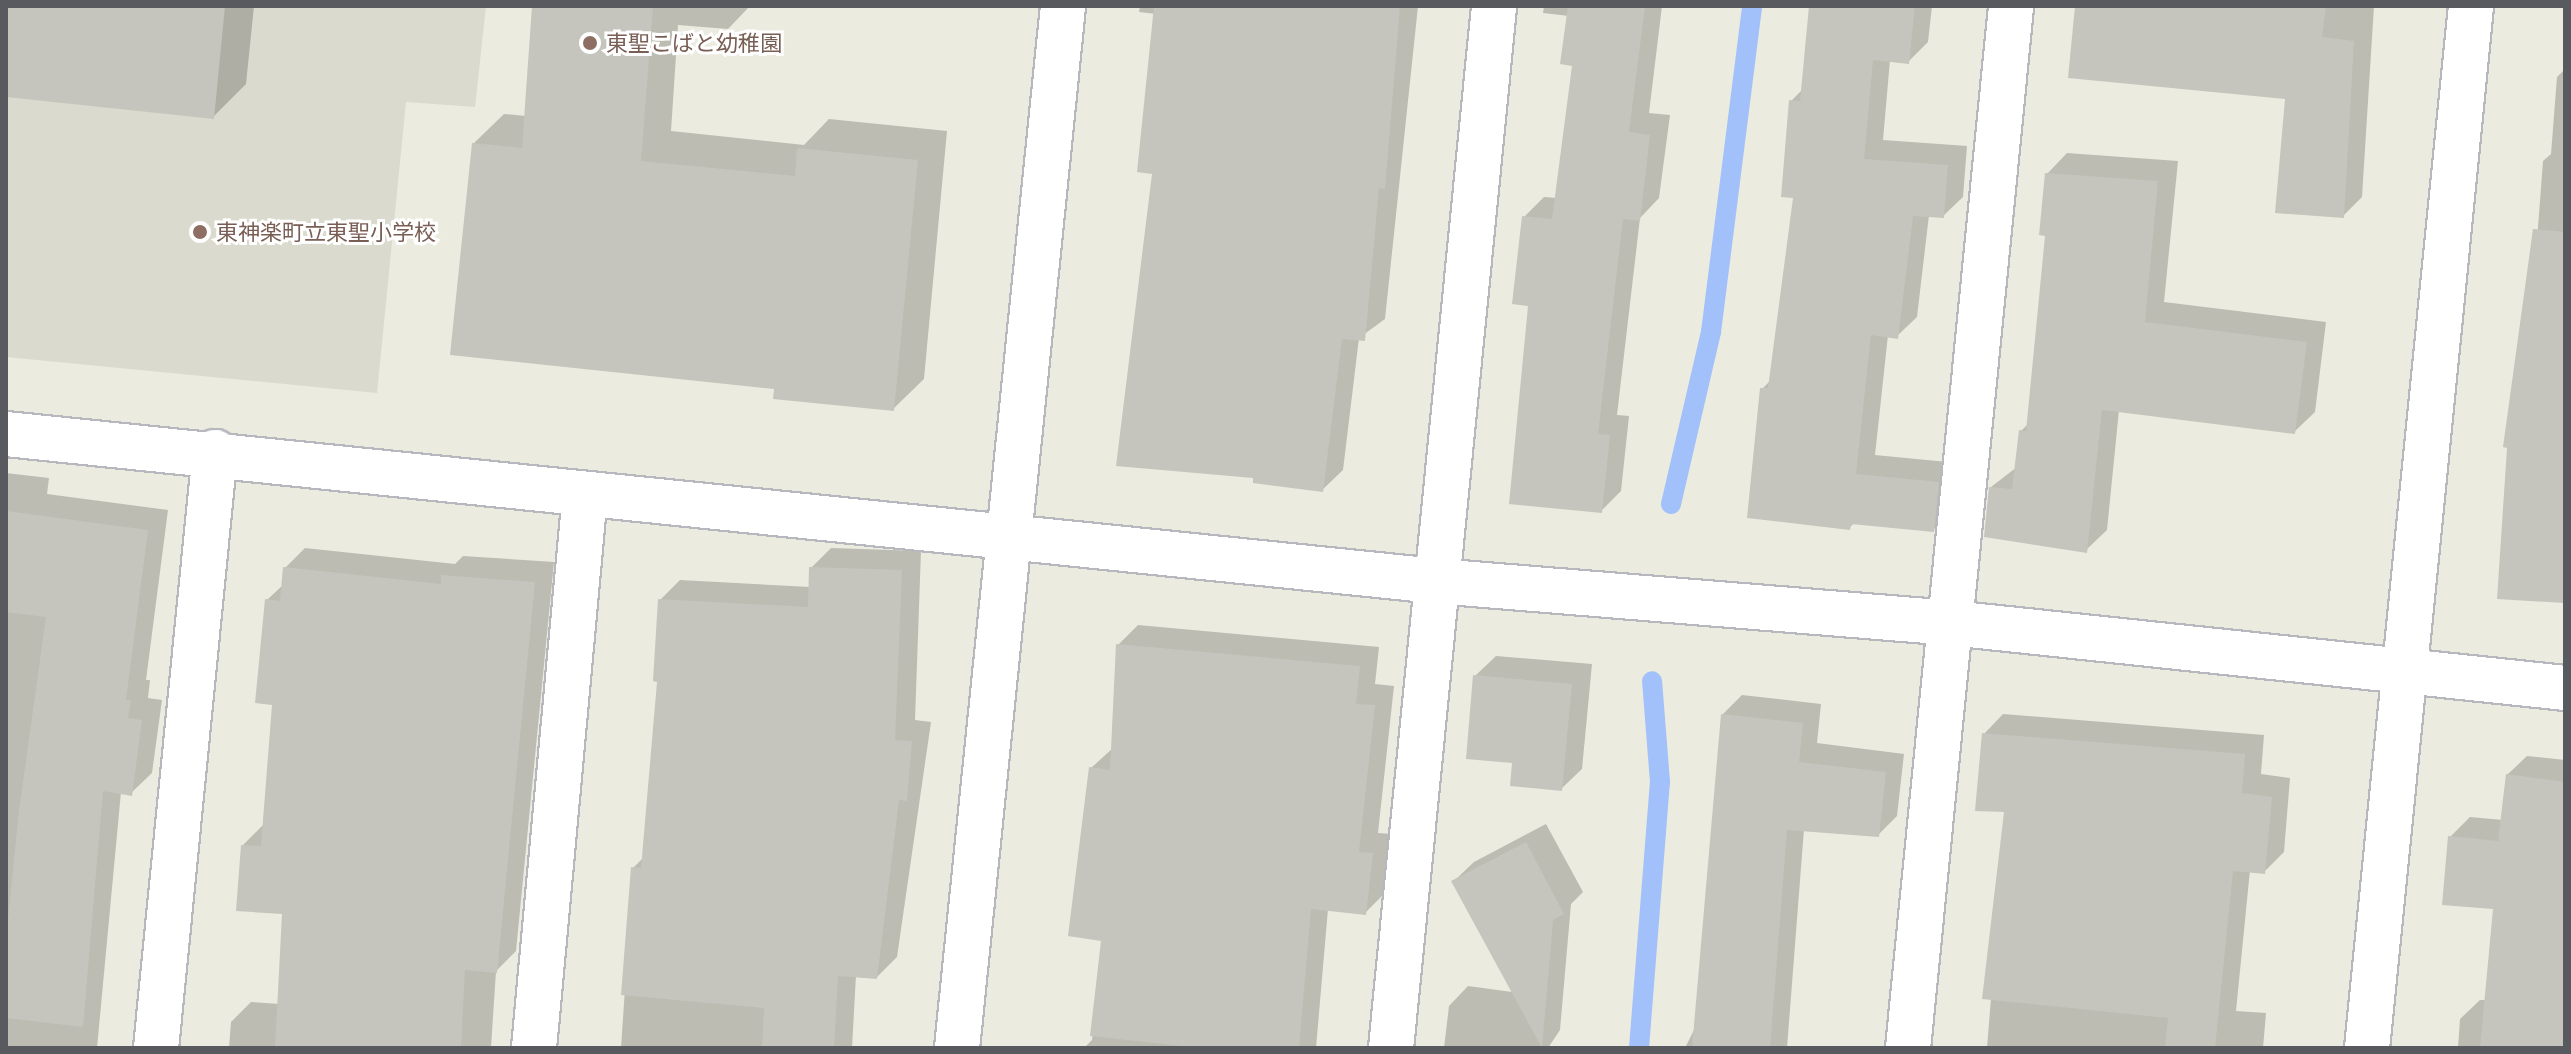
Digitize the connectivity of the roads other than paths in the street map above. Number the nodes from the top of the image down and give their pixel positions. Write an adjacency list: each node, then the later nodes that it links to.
1 (1063, 6): 8 (street)
2 (1494, 6): 9 (street)
3 (2011, 6): 10 (street)
4 (2471, 6): 11 (street)
5 (6, 434): 6 (street)
6 (215, 452): 7 (street); 13 (street)
7 (585, 494): 8 (street); 14 (street)
8 (1010, 535): 9 (street); 15 (street)
9 (1436, 581): 10 (street); 16 (street)
10 (1951, 623): 11 (street); 17 (street)
11 (2404, 672): 12 (street); 18 (street)
12 (2565, 688)
13 (156, 1048)
14 (534, 1048)
15 (957, 1048)
16 (1391, 1048)
17 (1908, 1048)
18 (2367, 1048)

